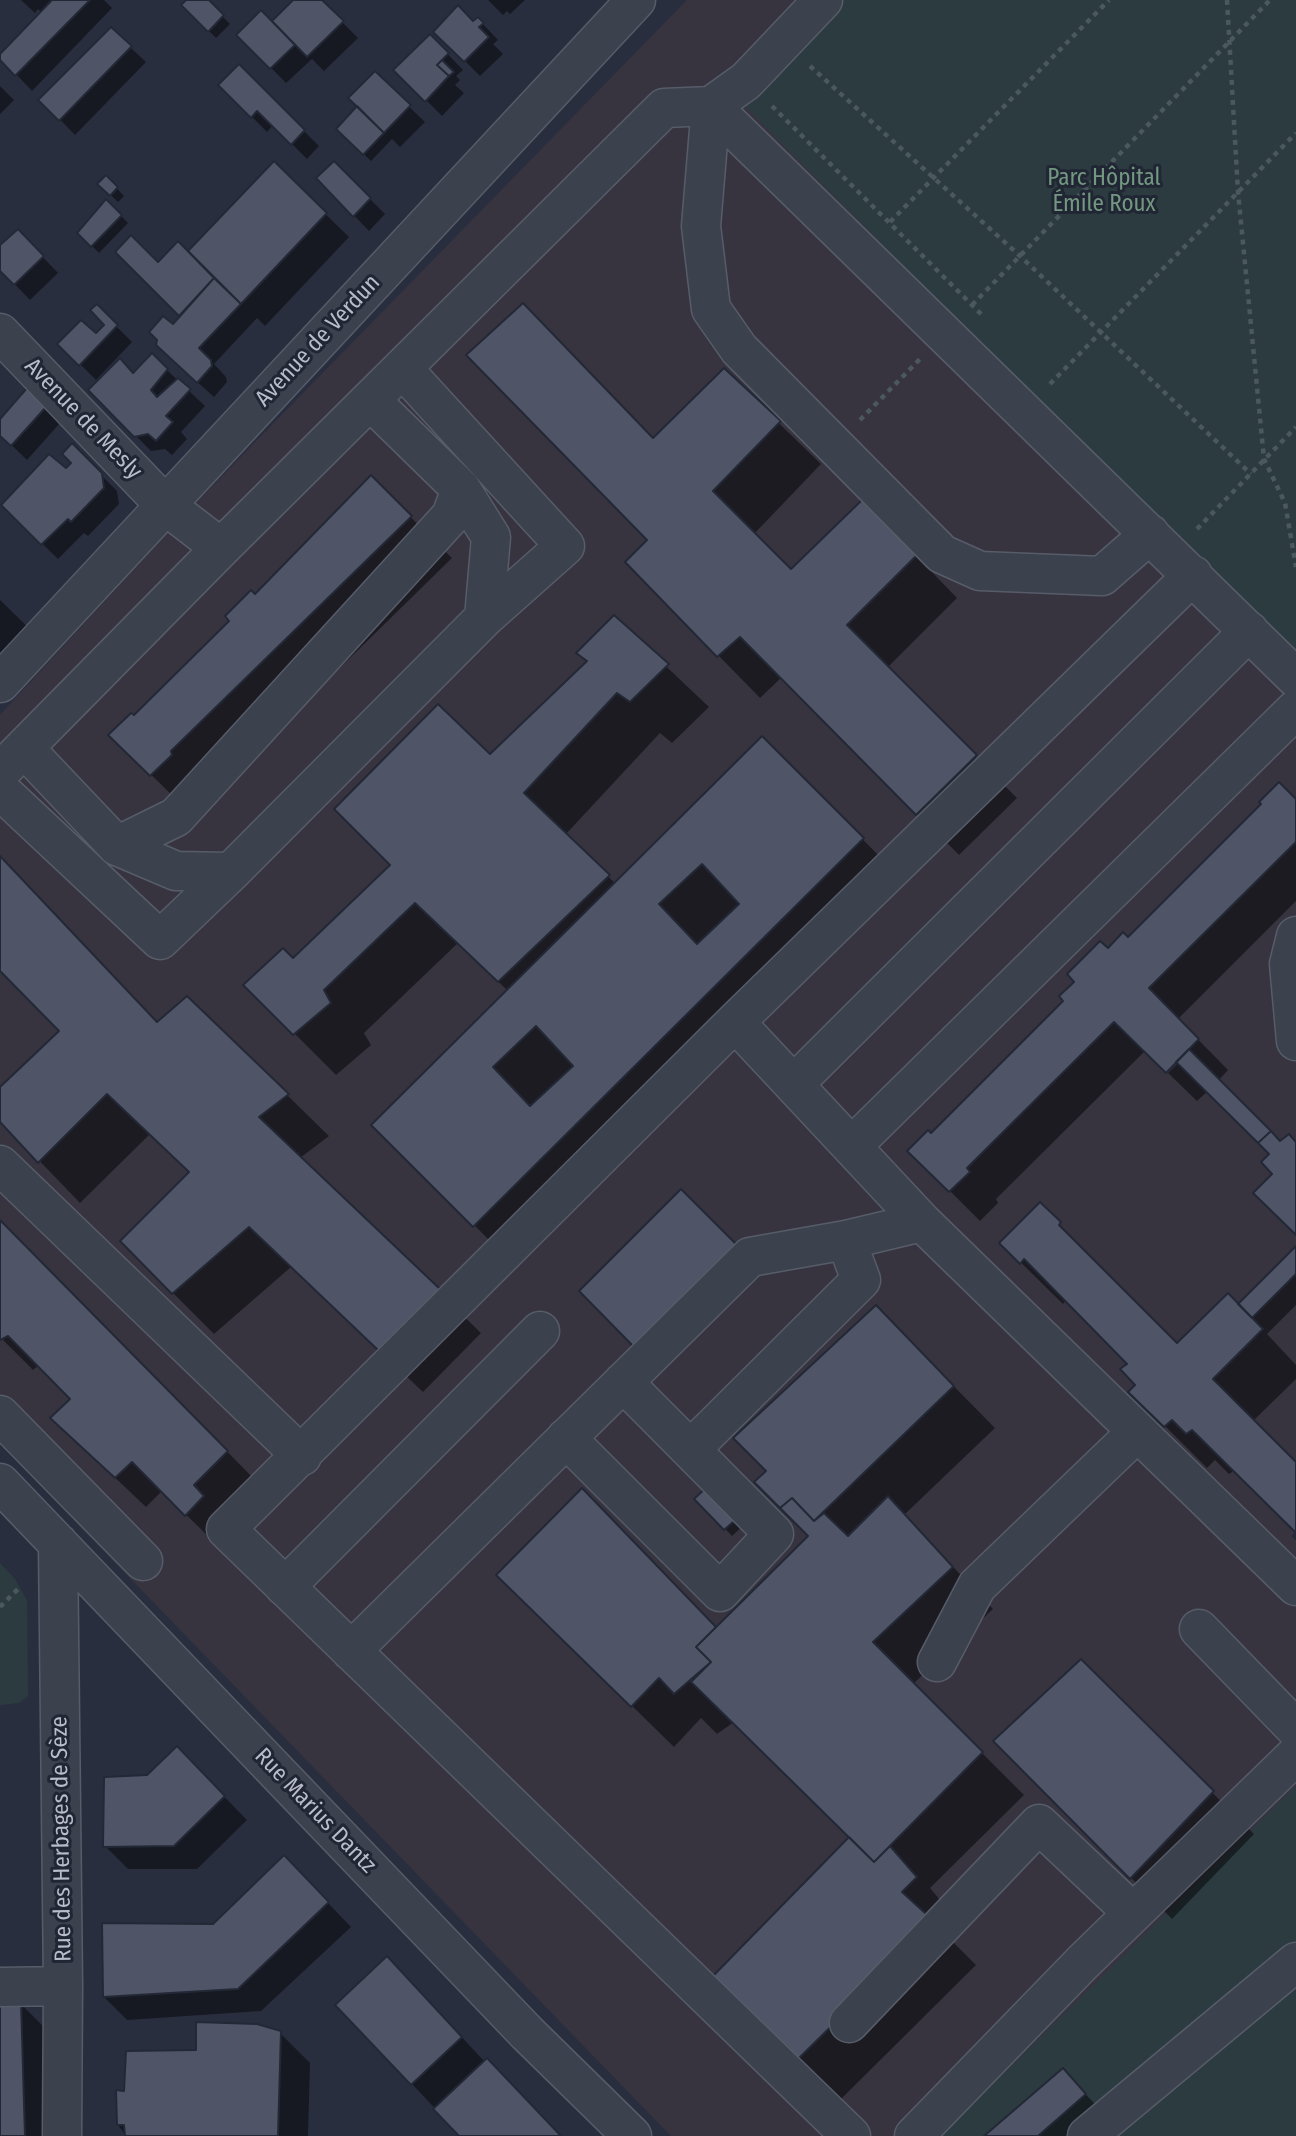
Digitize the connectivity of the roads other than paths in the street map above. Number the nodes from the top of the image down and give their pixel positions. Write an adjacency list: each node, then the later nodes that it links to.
1 (636, 0): 8 (street, Avenue de Verdun)
2 (822, 0): 3 (street)
3 (712, 106): 5 (street); 10 (street); 10 (street)
4 (0, 334): 8 (street, Avenue de Mesly)
5 (402, 368): 6 (street); 11 (street)
6 (370, 400): 7 (street); 9 (street)
7 (461, 489): 11 (street); 18 (street)
8 (165, 505): 9 (street, Avenue de Mesly); 14 (street, Avenue de Verdun)
9 (221, 548): 16 (street)
10 (1172, 555): 12 (street); 21 (street)
11 (484, 618): 19 (street)
12 (1249, 631): 13 (street); 23 (street)
13 (1296, 678)
14 (0, 683)
15 (1296, 709): 24 (street)
16 (12, 760): 18 (street)
17 (0, 790): 19 (street)
18 (117, 846): 19 (street)
19 (231, 872)
20 (1296, 936): 22 (street)
21 (735, 1022): 23 (street); 34 (street)
22 (1296, 1041)
23 (794, 1084): 24 (street)
24 (853, 1145): 26 (street)
25 (0, 1165): 34 (street)
26 (922, 1222): 27 (street); 31 (street)
27 (846, 1240): 29 (street); 33 (street)
28 (540, 1331): 39 (street)
29 (623, 1382): 32 (street); 33 (street)
30 (0, 1415): 37 (street)
31 (1137, 1432): 38 (street); 42 (street)
32 (566, 1438): 33 (street); 41 (street)
33 (691, 1449)
34 (302, 1456): 39 (street)
35 (0, 1483): 36 (street, Rue Marius Dantz)
36 (58, 1543): 47 (street, Rue des Herbages de Sèze); 51 (street, Rue Marius Dantz)
37 (143, 1561)
38 (1296, 1586)
39 (285, 1587): 41 (street)
40 (1199, 1629): 43 (street)
41 (351, 1651): 52 (street)
42 (937, 1662)
43 (1296, 1729)
44 (1296, 1755): 45 (street)
45 (1133, 1913): 49 (street); 53 (street)
46 (1296, 1962): 54 (street)
47 (63, 1986): 48 (street); 50 (street, Rue des Herbages de Sèze)
48 (0, 1987)
49 (849, 2023)
50 (62, 2136)
51 (632, 2136)
52 (851, 2136)
53 (914, 2136)
54 (1087, 2136)

